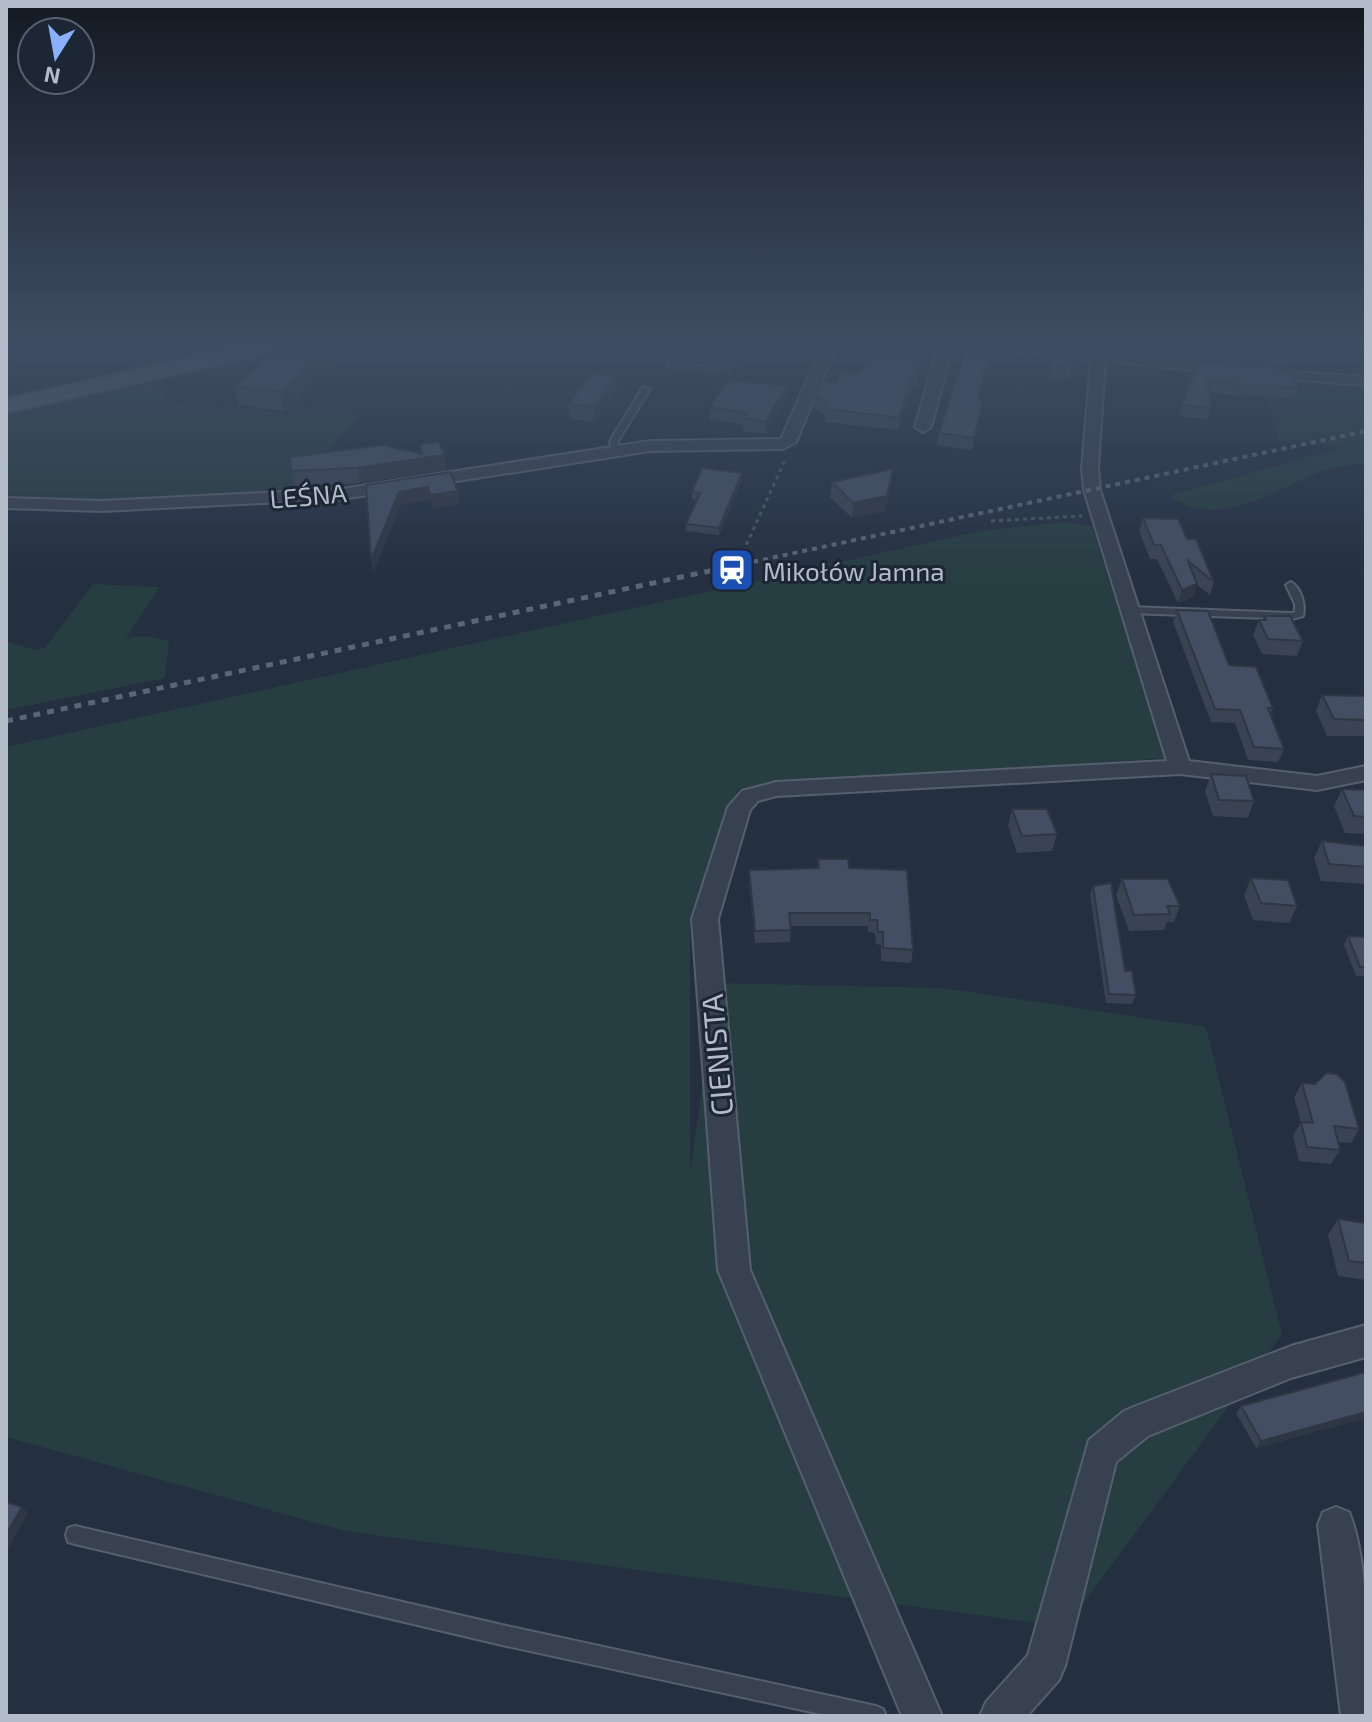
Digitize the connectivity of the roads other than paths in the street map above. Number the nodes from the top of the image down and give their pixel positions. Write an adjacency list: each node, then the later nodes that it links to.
1 (624, 424): 4 (lane)
2 (796, 424): 4 (street, LEŚNA)
3 (1093, 424): 7 (street)
4 (616, 451): 5 (street, LEŚNA)
5 (6, 503)
6 (1291, 585): 7 (lane)
7 (1129, 610): 8 (street)
8 (1180, 767): 9 (street, CIENISTA); 14 (street, CIENISTA)
9 (1366, 773)
10 (1366, 1341): 15 (street)
11 (1336, 1525): 16 (street)
12 (75, 1535): 13 (lane)
13 (876, 1716)
14 (922, 1716)
15 (1000, 1716)
16 (1361, 1716)

